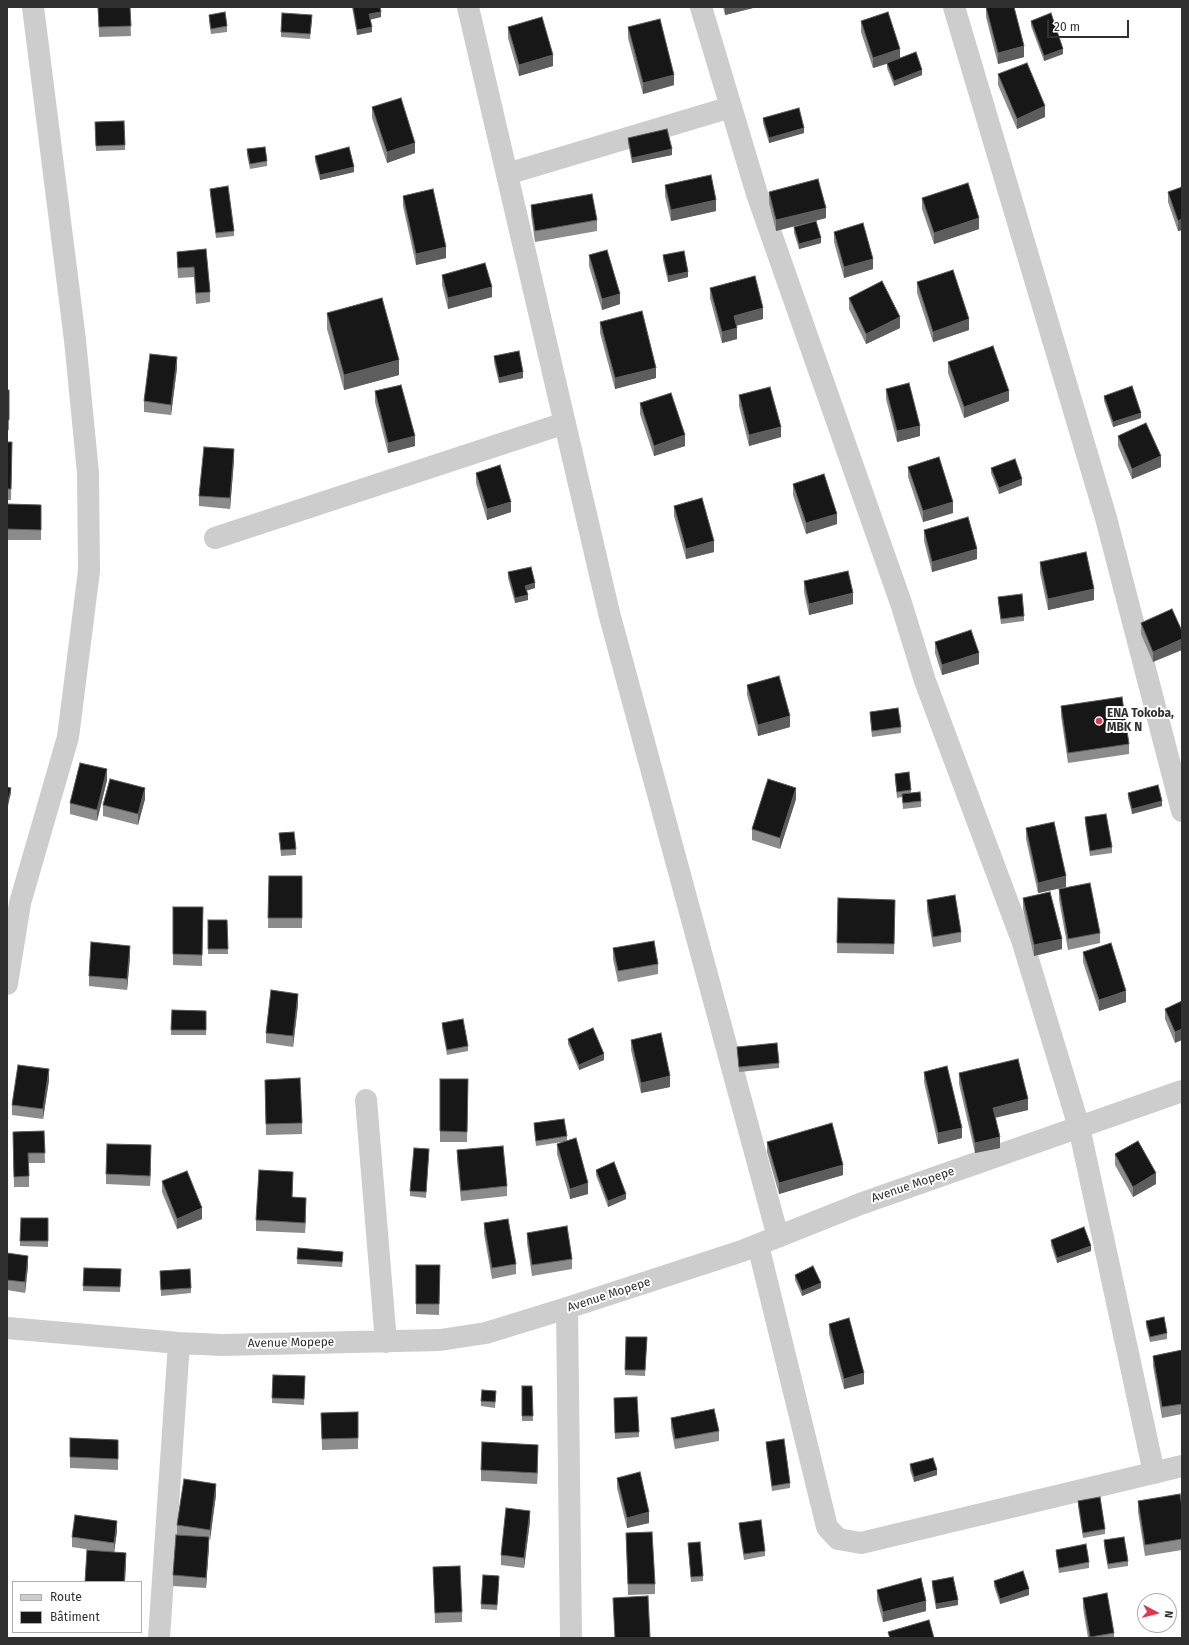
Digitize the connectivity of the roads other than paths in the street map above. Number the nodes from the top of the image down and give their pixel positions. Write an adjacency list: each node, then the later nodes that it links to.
1 (33, 7): 10 (street)
2 (468, 7): 6 (street)
3 (701, 7): 5 (street)
4 (954, 7): 9 (street)
5 (731, 106): 6 (street); 14 (street)
6 (507, 174): 7 (street)
7 (565, 423): 8 (street); 15 (street)
8 (215, 538)
9 (1182, 812)
10 (14, 901): 11 (street)
11 (7, 984)
12 (1182, 1091): 14 (street, Avenue Mopepe)
13 (366, 1100): 18 (street)
14 (1079, 1127): 15 (street, Avenue Mopepe); 21 (street)
15 (768, 1241): 16 (street, Avenue Mopepe); 21 (street)
16 (567, 1308): 18 (street, Avenue Mopepe); 23 (street)
17 (7, 1328): 19 (street, Avenue Mopepe)
18 (386, 1342): 19 (street, Avenue Mopepe)
19 (179, 1343): 22 (street)
20 (1182, 1466): 21 (street)
21 (1154, 1473)
22 (159, 1638)
23 (571, 1638)

